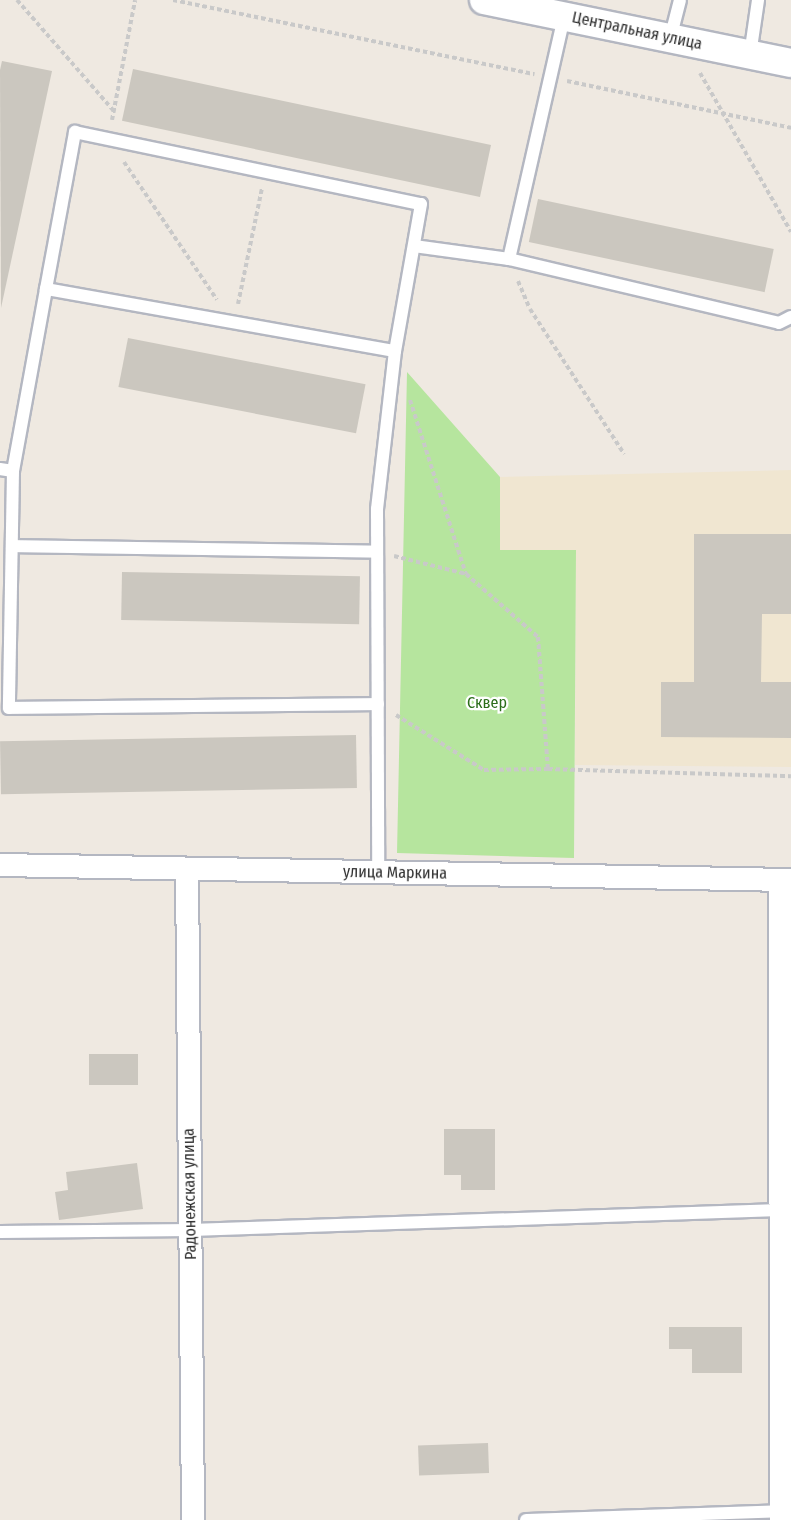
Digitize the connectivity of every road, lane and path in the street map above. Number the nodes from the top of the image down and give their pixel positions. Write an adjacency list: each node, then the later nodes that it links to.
1 (16, 0): 13 (path)
2 (135, 0): 13 (path)
3 (173, 0): 12 (path)
4 (484, 0): 7 (street, Центральная улица)
5 (681, 0): 8 (lane)
6 (758, 0): 9 (lane)
7 (564, 16): 8 (street, Центральная улица); 12 (lane)
8 (670, 39): 9 (street, Центральная улица)
9 (750, 55): 10 (street, Центральная улица)
10 (791, 63)
11 (698, 70): 14 (path)
12 (549, 77): 14 (path); 20 (lane)
13 (114, 111): 16 (path)
14 (726, 114): 15 (path); 18 (path)
15 (791, 128)
16 (109, 139): 17 (lane); 21 (lane); 23 (path)
17 (265, 172): 19 (lane); 23 (path)
18 (791, 232)
19 (414, 246): 20 (lane); 24 (lane)
20 (509, 259): 22 (lane); 26 (path)
21 (46, 289): 23 (lane); 28 (lane)
22 (791, 317)
23 (234, 324): 24 (lane)
24 (394, 351): 30 (lane)
25 (409, 396): 31 (path)
26 (624, 454)
27 (0, 469): 28 (lane)
28 (13, 471): 29 (lane)
29 (12, 546): 30 (lane); 32 (lane)
30 (377, 552): 31 (path); 32 (lane)
31 (466, 574): 33 (path)
32 (378, 704): 33 (path); 37 (lane)
33 (548, 769): 34 (path)
34 (791, 776)
35 (0, 865): 36 (street, улица Маркина)
36 (187, 869): 37 (street, улица Маркина); 41 (street, Радонежская улица)
37 (378, 872): 38 (street, улица Маркина)
38 (786, 880): 39 (street)
39 (785, 1071): 40 (street)
40 (780, 1210): 41 (lane); 43 (street)
41 (191, 1230): 42 (lane); 44 (street, Радонежская улица)
42 (0, 1232)
43 (781, 1515): 45 (lane)
44 (193, 1520)
45 (526, 1520)

